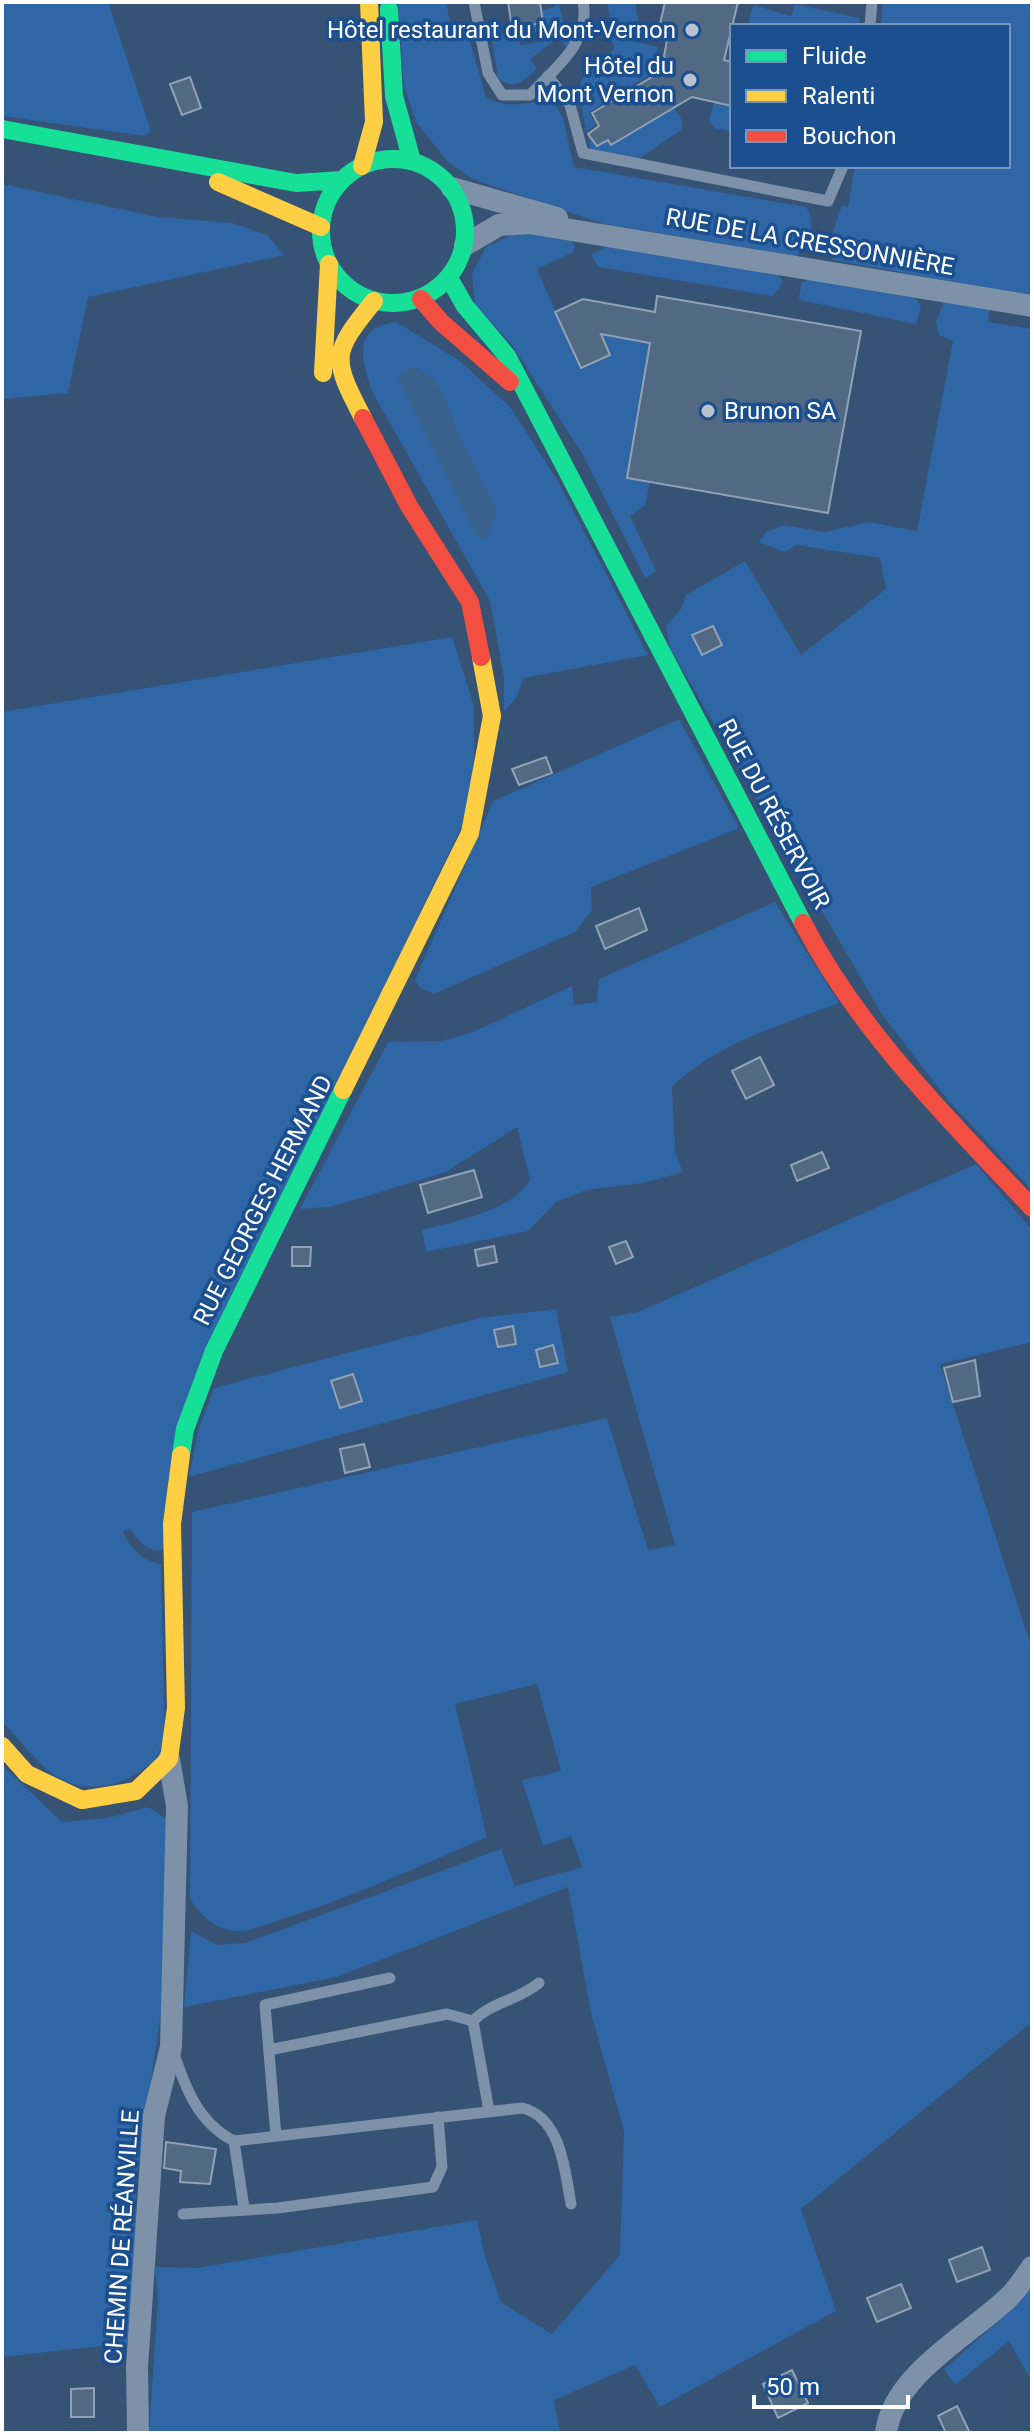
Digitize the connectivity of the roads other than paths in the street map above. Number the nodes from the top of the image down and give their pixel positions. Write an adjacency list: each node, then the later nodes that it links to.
1 (369, 2): 11 (street)
2 (389, 2): 10 (street)
3 (474, 2): 7 (lane)
4 (583, 2): 7 (lane)
5 (872, 2): 6 (lane)
6 (870, 24)
7 (548, 76): 12 (lane)
8 (2, 129): 9 (street)
9 (157, 156): 13 (street); 15 (street)
10 (412, 161): 11 (street); 14 (street)
11 (362, 166): 13 (street)
12 (842, 168)
13 (342, 180): 15 (street)
14 (452, 188): 16 (street, RUE DE LA CRESSONNIÈRE); 17 (street)
15 (321, 227): 18 (street)
16 (579, 229): 17 (street, RUE DE LA CRESSONNIÈRE); 22 (street, RUE DE LA CRESSONNIÈRE)
17 (465, 245): 19 (street)
18 (329, 264): 21 (street); 24 (street, RUE GEORGES HERMAND)
19 (449, 278): 20 (street); 23 (street, RUE DU RÉSERVOIR)
20 (421, 299): 21 (street); 23 (street, RUE DU RÉSERVOIR)
21 (374, 301): 24 (street, RUE GEORGES HERMAND)
22 (1032, 306)
23 (532, 402): 25 (street, RUE DU RÉSERVOIR)
24 (409, 506): 27 (street, RUE GEORGES HERMAND)
25 (1032, 1208)
26 (2, 1746): 27 (street)
27 (169, 1759): 31 (street, CHEMIN DE RÉANVILLE)
28 (390, 1978): 32 (lane)
29 (539, 1983): 30 (lane)
30 (473, 2021): 32 (lane); 33 (lane)
31 (171, 2047): 36 (lane); 41 (street, CHEMIN DE RÉANVILLE)
32 (269, 2050): 35 (lane)
33 (489, 2111): 34 (lane); 37 (lane)
34 (438, 2117): 35 (lane); 38 (lane)
35 (276, 2136): 36 (lane)
36 (234, 2141): 38 (lane)
37 (571, 2204)
38 (244, 2208): 39 (lane)
39 (183, 2214)
40 (1032, 2267): 42 (street)
41 (138, 2433)
42 (886, 2433)

